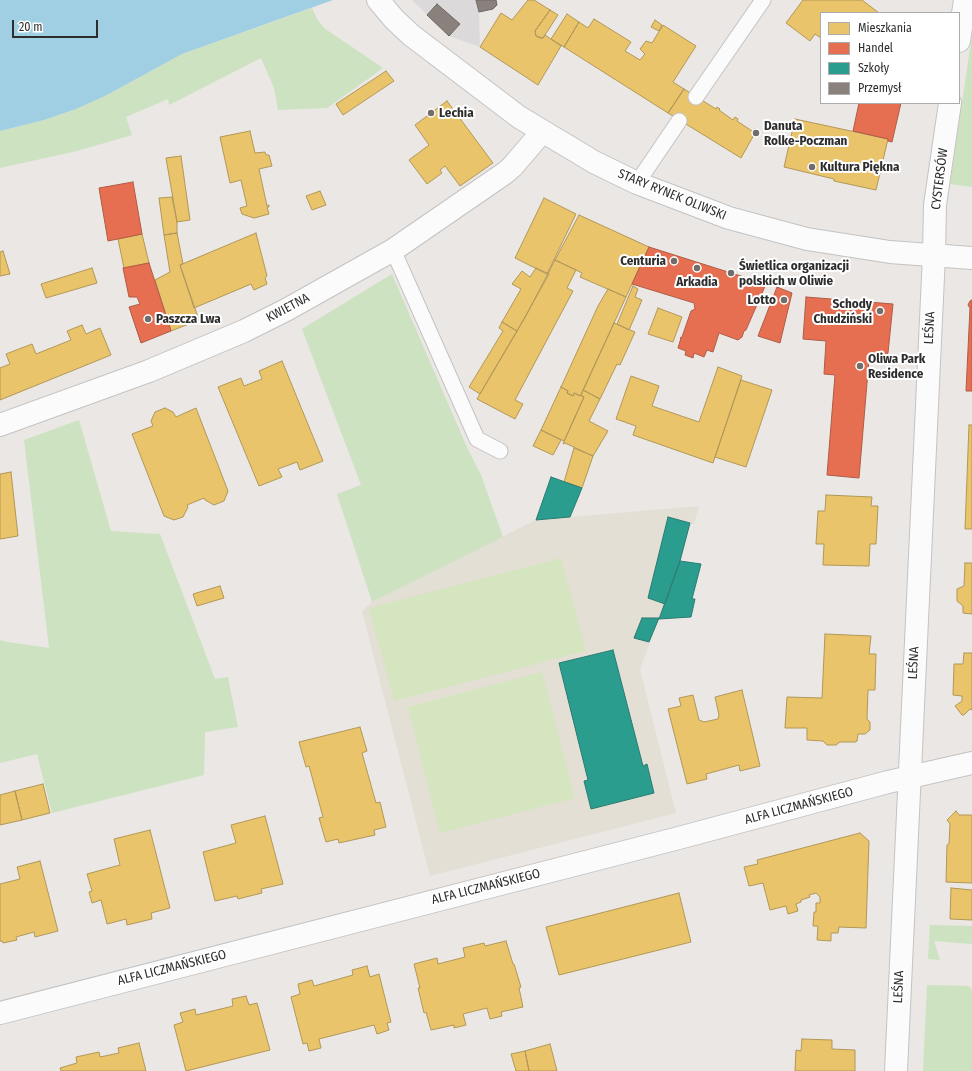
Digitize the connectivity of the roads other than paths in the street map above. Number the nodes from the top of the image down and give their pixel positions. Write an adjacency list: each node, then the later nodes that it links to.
1 (378, 0): 8 (street, STARY RYNEK OLIWSKI)
2 (763, 0): 5 (lane)
3 (965, 0): 4 (street)
4 (960, 34)
5 (696, 96)
6 (950, 104): 11 (street, CYSTERSÓW)
7 (679, 121): 9 (lane)
8 (542, 132): 9 (street, STARY RYNEK OLIWSKI); 10 (street, KWIETNA)
9 (637, 183): 11 (street, STARY RYNEK OLIWSKI)
10 (393, 250): 13 (street, KWIETNA); 14 (lane)
11 (934, 255): 12 (street, STARY RYNEK OLIWSKI); 16 (street, LEŚNA)
12 (972, 258)
13 (0, 425)
14 (500, 451)
15 (972, 763): 16 (street, ALFA LICZMAŃSKIEGO)
16 (909, 778): 17 (street, ALFA LICZMAŃSKIEGO); 18 (street, LEŚNA)
17 (0, 1013)
18 (896, 1071)

